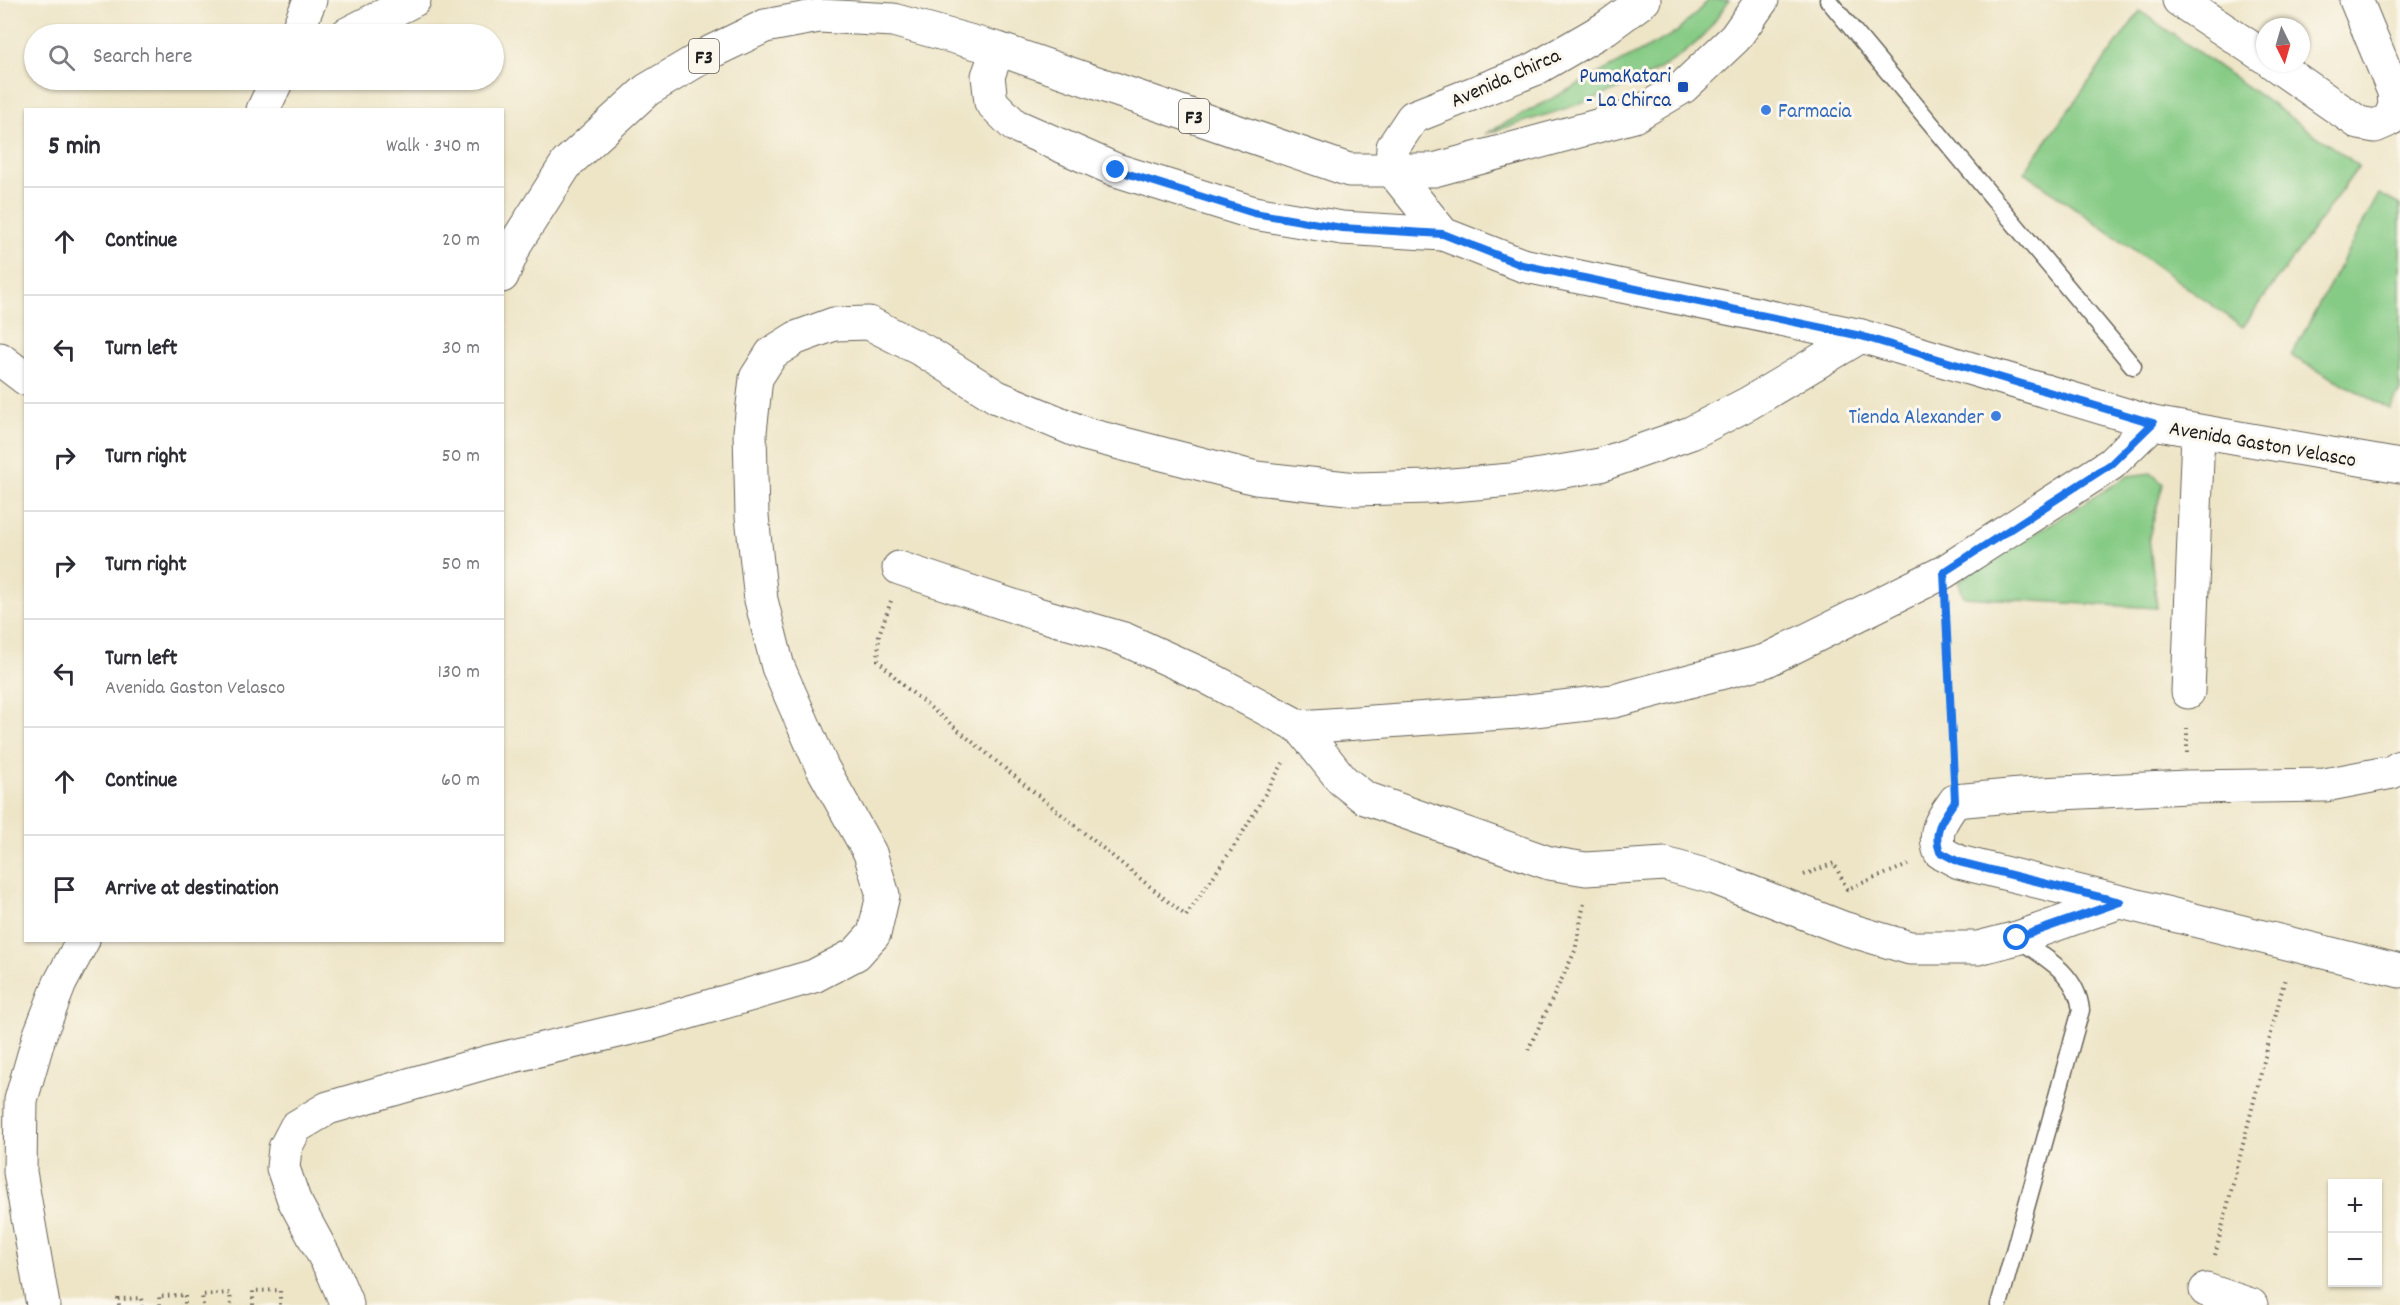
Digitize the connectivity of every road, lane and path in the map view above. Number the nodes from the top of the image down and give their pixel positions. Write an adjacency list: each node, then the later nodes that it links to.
1 (310, 0): 9 (main road)
2 (414, 0): 10 (main road)
3 (1644, 0): 16 (main road, Avenida Chirca)
4 (1762, 0): 16 (main road, F3)
5 (1828, 0): 21 (lane)
6 (2179, 0): 11 (main road)
7 (2224, 0): 11 (main road)
8 (2356, 0): 13 (main road)
9 (300, 24)
10 (367, 24)
11 (2253, 48)
12 (998, 49): 16 (main road, F3); 17 (main road); 18 (main road, F3)
13 (2285, 72)
14 (272, 90): 15 (main road)
15 (264, 108)
16 (1392, 170): 17 (main road)
17 (1443, 234): 19 (main road, Avenida Gaston Velasco)
18 (504, 271)
19 (1861, 336): 23 (main road, Avenida Gaston Velasco); 52 (main road)
20 (0, 359): 22 (main road)
21 (2133, 366)
22 (24, 377)
23 (2153, 423): 24 (main road, Avenida Gaston Velasco); 27 (main road)
24 (2198, 432): 25 (main road, Avenida Gaston Velasco); 28 (main road)
25 (2400, 466)
26 (899, 568): 29 (main road); 29 (path)
27 (1944, 572): 29 (main road); 32 (path)
28 (2188, 692): 31 (path)
29 (1300, 726): 34 (main road)
30 (2400, 767): 31 (main road)
31 (2187, 787): 32 (main road)
32 (1955, 801): 33 (main road)
33 (1940, 852): 35 (path); 36 (main road)
34 (1586, 869): 35 (main road); 41 (path)
35 (1754, 894): 37 (main road)
36 (2120, 902): 37 (main road); 39 (main road)
37 (2017, 938): 53 (lane)
38 (83, 942): 43 (main road)
39 (2293, 945): 40 (main road); 42 (path)
40 (2400, 971)
41 (1528, 1050)
42 (2206, 1290): 54 (main road)
43 (44, 1305)
44 (119, 1305): 45 (path)
45 (142, 1305)
46 (160, 1305): 47 (path)
47 (185, 1305)
48 (202, 1305): 49 (path)
49 (231, 1305)
50 (253, 1305): 51 (path)
51 (280, 1305)
52 (347, 1305)
53 (1999, 1305)
54 (2251, 1305)

